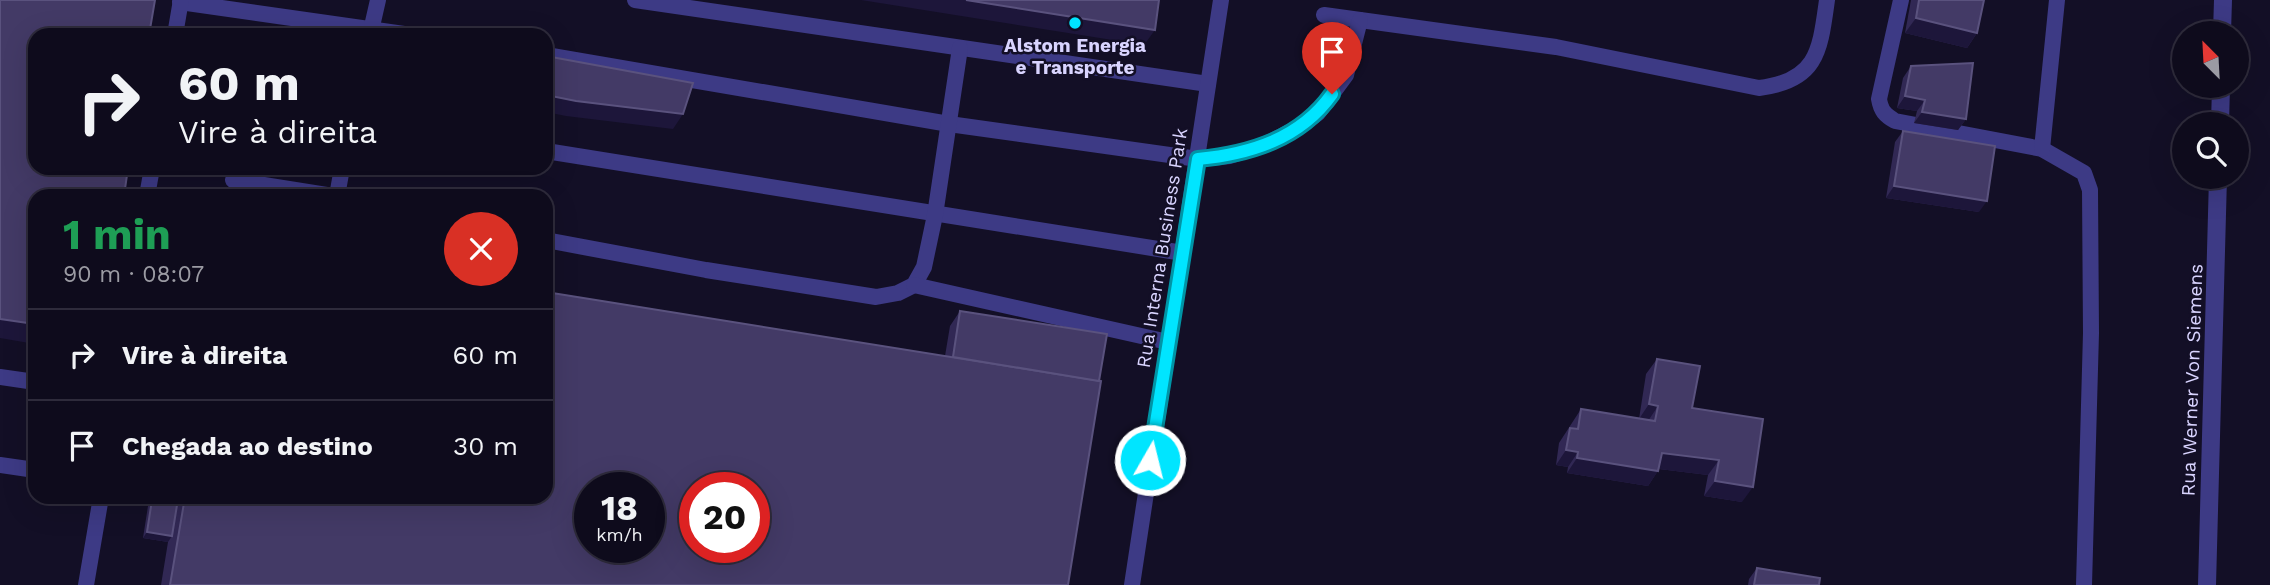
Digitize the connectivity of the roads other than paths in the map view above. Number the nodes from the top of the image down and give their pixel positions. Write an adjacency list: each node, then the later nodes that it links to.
1 (378, 0): 14 (lane)
2 (635, 0): 15 (lane)
3 (1221, 0): 17 (lane, Rua Interna Business Park)
4 (1827, 0): 10 (lane)
5 (1901, 0): 19 (lane)
6 (2057, 0): 19 (lane)
7 (2223, 0): 11 (street)
8 (180, 1): 12 (lane); 13 (lane)
9 (1324, 15): 10 (lane)
10 (1360, 20): 21 (lane)
11 (2222, 21)
12 (176, 28)
13 (346, 28)
14 (372, 28)
15 (960, 48): 17 (lane); 18 (lane)
16 (553, 56): 18 (lane)
17 (1208, 84): 21 (lane, Rua Interna Business Park)
18 (949, 124): 21 (lane); 25 (lane)
19 (2042, 149): 37 (lane)
20 (553, 152): 25 (lane)
21 (1198, 159): 27 (lane, Rua Interna Business Park)
22 (233, 180): 23 (lane)
23 (290, 189)
24 (2218, 189): 38 (street, Rua Werner Von Siemens)
25 (935, 215): 27 (lane); 28 (lane)
26 (553, 241): 28 (lane)
27 (1183, 253): 29 (lane, Rua Interna Business Park)
28 (915, 285): 29 (lane)
29 (1168, 342): 36 (lane, Rua Interna Business Park)
30 (0, 377): 31 (lane)
31 (28, 381)
32 (0, 465): 33 (lane)
33 (28, 469)
34 (100, 504): 35 (lane)
35 (86, 585)
36 (1132, 585)
37 (2084, 585)
38 (2207, 585)

